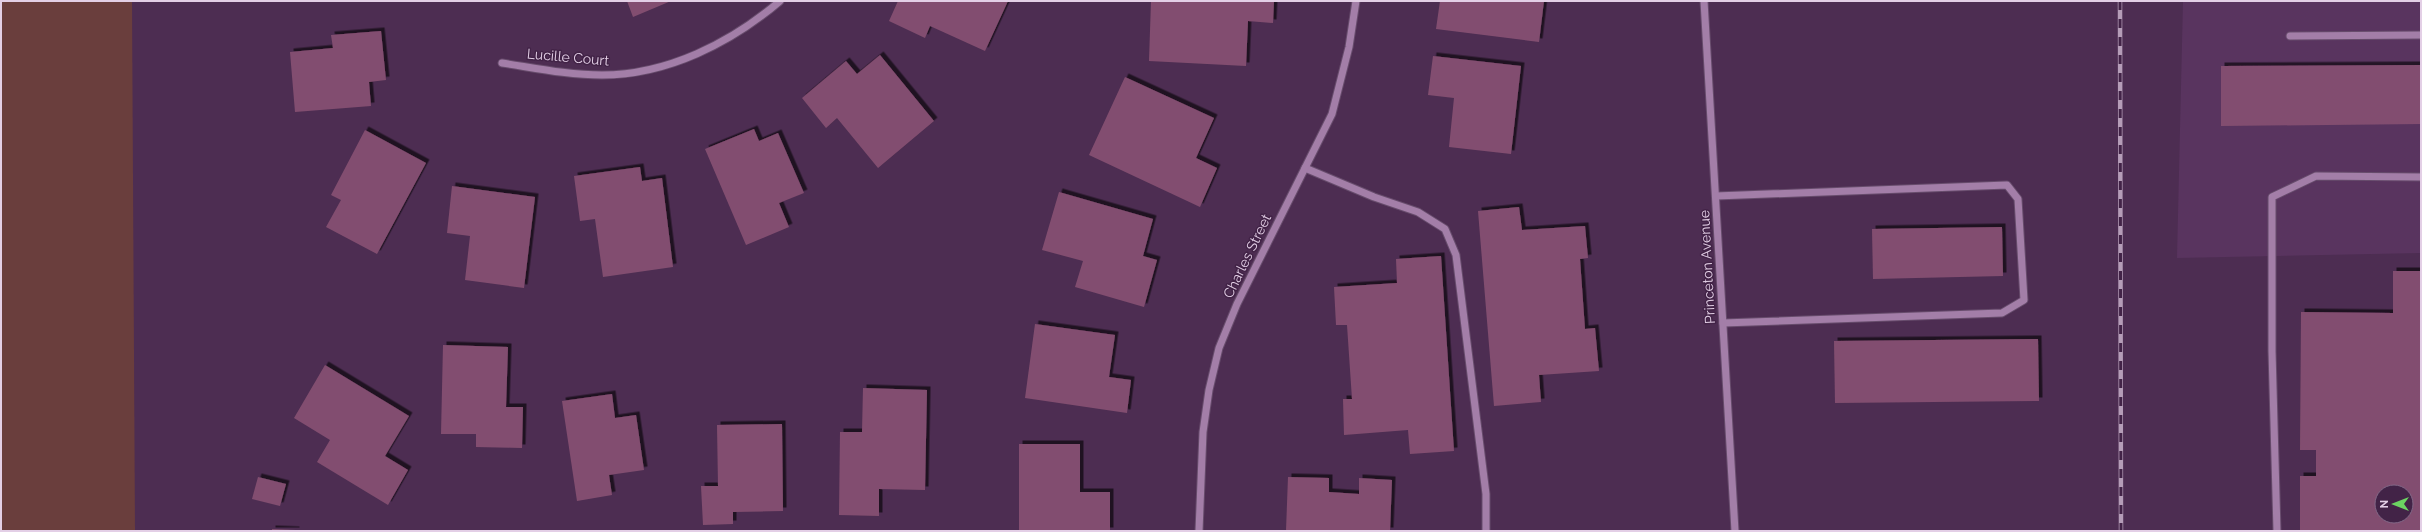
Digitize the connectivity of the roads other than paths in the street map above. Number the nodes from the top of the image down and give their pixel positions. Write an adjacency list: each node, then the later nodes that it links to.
1 (780, 1): 6 (street, Lucille Court)
2 (1356, 1): 7 (street, Charles Street)
3 (1704, 1): 9 (street, Princeton Avenue)
4 (2421, 35): 5 (street)
5 (2290, 36)
6 (502, 63)
7 (1305, 168): 11 (street, Charles Street); 12 (street)
8 (2421, 177): 14 (street)
9 (1716, 196): 10 (street, Princeton Avenue); 10 (street)
10 (1723, 323): 13 (street, Princeton Avenue)
11 (1199, 531)
12 (1486, 531)
13 (1735, 531)
14 (2277, 531)

